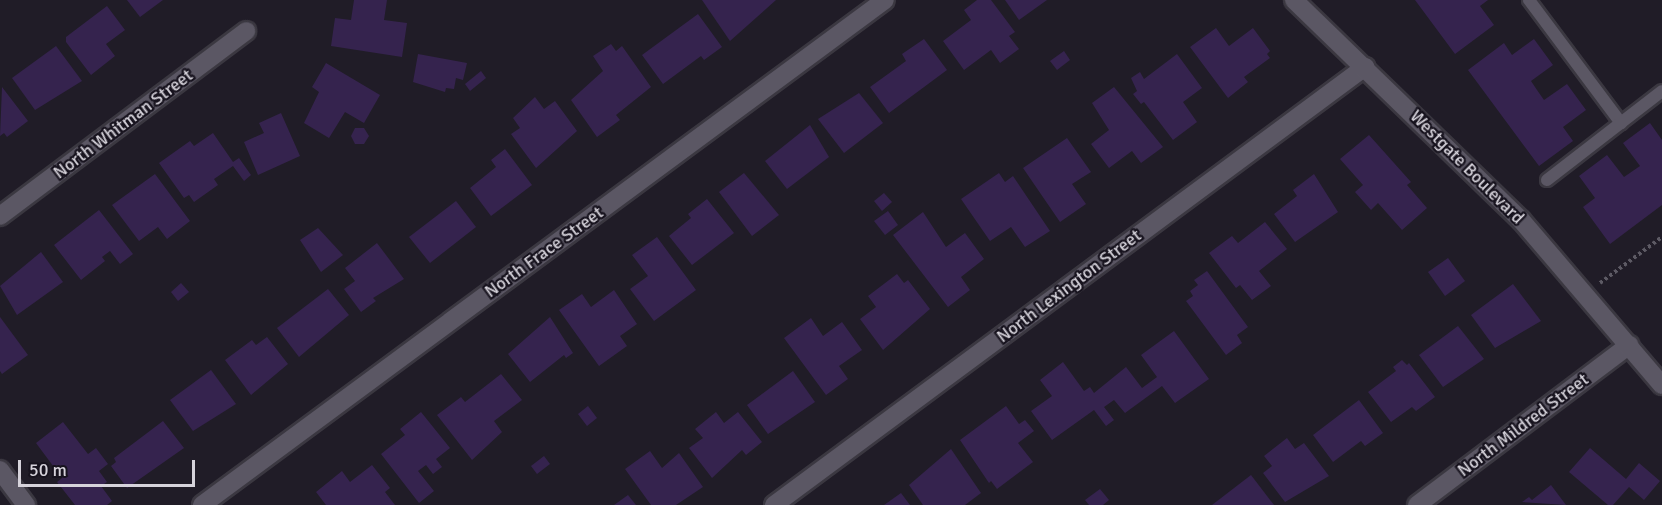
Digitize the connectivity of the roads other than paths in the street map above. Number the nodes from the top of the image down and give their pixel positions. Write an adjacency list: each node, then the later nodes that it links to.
1 (885, 0): 14 (street, North Frace Street)
2 (1294, 0): 5 (street, Westgate Boulevard)
3 (1529, 0): 7 (lane)
4 (246, 31): 9 (street, North Whitman Street)
5 (1365, 67): 10 (street, Westgate Boulevard); 15 (street, North Lexington Street)
6 (1662, 91): 7 (lane)
7 (1621, 123): 8 (lane)
8 (1547, 180)
9 (0, 216)
10 (1629, 345): 11 (street, Westgate Boulevard); 16 (street, North Mildred Street)
11 (1662, 385)
12 (0, 470): 13 (street)
13 (26, 505)
14 (202, 505)
15 (774, 505)
16 (1417, 505)

